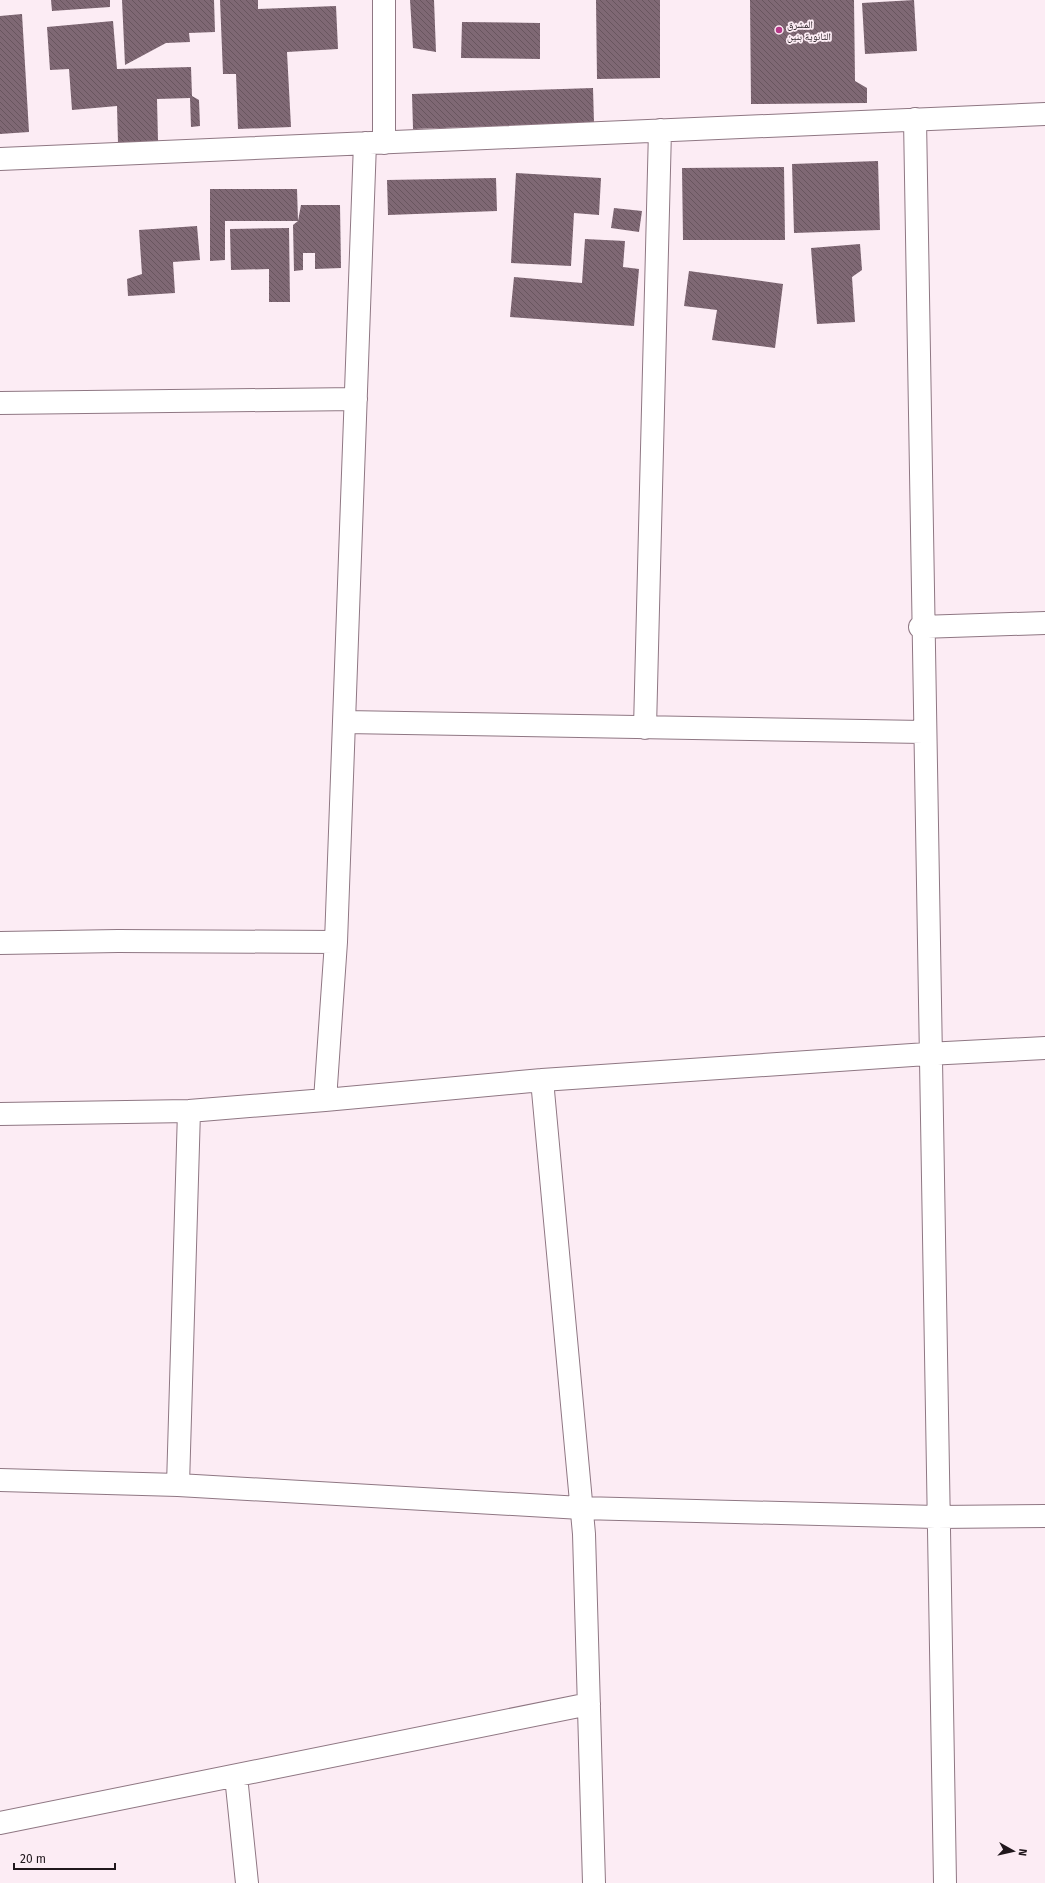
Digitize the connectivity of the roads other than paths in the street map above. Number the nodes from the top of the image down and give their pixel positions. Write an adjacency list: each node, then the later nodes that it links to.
1 (384, 0): 5 (street)
2 (1045, 114): 3 (street)
3 (914, 119): 4 (street); 10 (street)
4 (660, 130): 5 (street); 12 (street)
5 (374, 143): 6 (street); 7 (street)
6 (0, 159)
7 (356, 399): 8 (street); 11 (street)
8 (0, 403)
9 (1045, 623): 10 (street)
10 (920, 627): 13 (street)
11 (345, 722): 12 (street); 14 (street)
12 (645, 728): 13 (street)
13 (923, 732): 17 (street)
14 (336, 942): 15 (street); 19 (street)
15 (0, 943)
16 (1045, 1048): 17 (street)
17 (927, 1054): 18 (street); 26 (street)
18 (542, 1080): 19 (street); 24 (street)
19 (326, 1100): 20 (street)
20 (189, 1111): 21 (street); 23 (street)
21 (0, 1114)
22 (0, 1480): 23 (street)
23 (178, 1485): 24 (street)
24 (581, 1508): 26 (street); 27 (street)
25 (1045, 1516): 26 (street)
26 (936, 1517): 32 (street)
27 (589, 1704): 28 (street); 31 (street)
28 (236, 1776): 29 (street); 30 (street)
29 (0, 1823)
30 (247, 1883)
31 (594, 1883)
32 (945, 1883)

